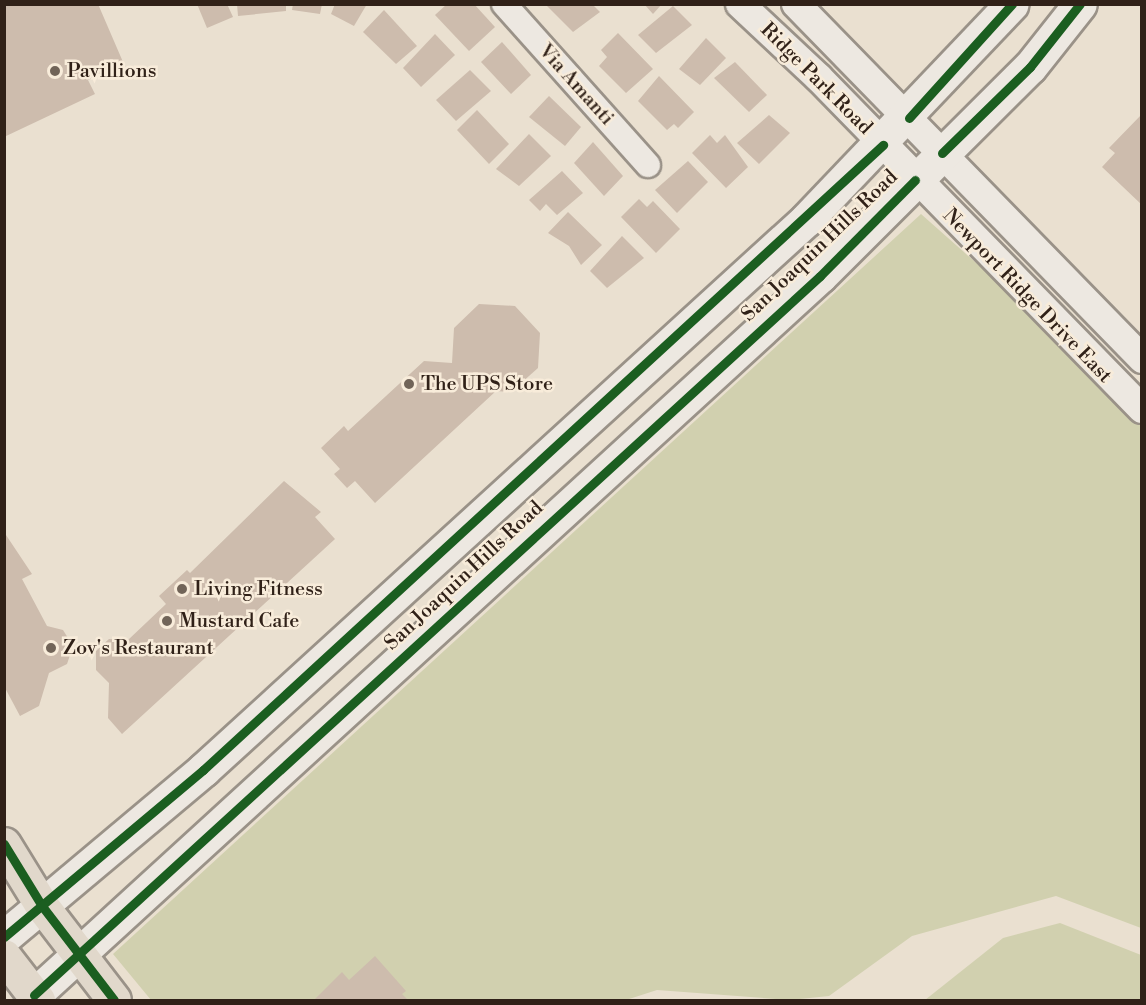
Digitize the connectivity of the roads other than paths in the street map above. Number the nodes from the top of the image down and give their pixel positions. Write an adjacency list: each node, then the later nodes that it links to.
1 (504, 4): 9 (street, Via Amanti)
2 (740, 4): 7 (street, Ridge Park Road)
3 (796, 4): 6 (street, Ridge Park Road)
4 (1012, 4): 6 (main road, San Joaquin Hills Road)
5 (1080, 4): 8 (main road, San Joaquin Hills Road)
6 (909, 118): 7 (main road, San Joaquin Hills Road); 8 (street, Ridge Park Road)
7 (883, 146): 10 (street, Ridge Park Road); 14 (main road, San Joaquin Hills Road)
8 (942, 153): 10 (main road, San Joaquin Hills Road); 11 (street, Newport Ridge Drive East)
9 (648, 165)
10 (915, 180): 12 (street, Newport Ridge Drive East); 17 (main road, San Joaquin Hills Road)
11 (1142, 359)
12 (1142, 409)
13 (4, 844): 14 (main road)
14 (42, 906): 15 (main road, San Joaquin Hills Road); 17 (main road)
15 (4, 937)
16 (4, 956): 18 (main road)
17 (79, 956): 18 (main road, San Joaquin Hills Road); 19 (main road)
18 (36, 998)
19 (114, 1000)

